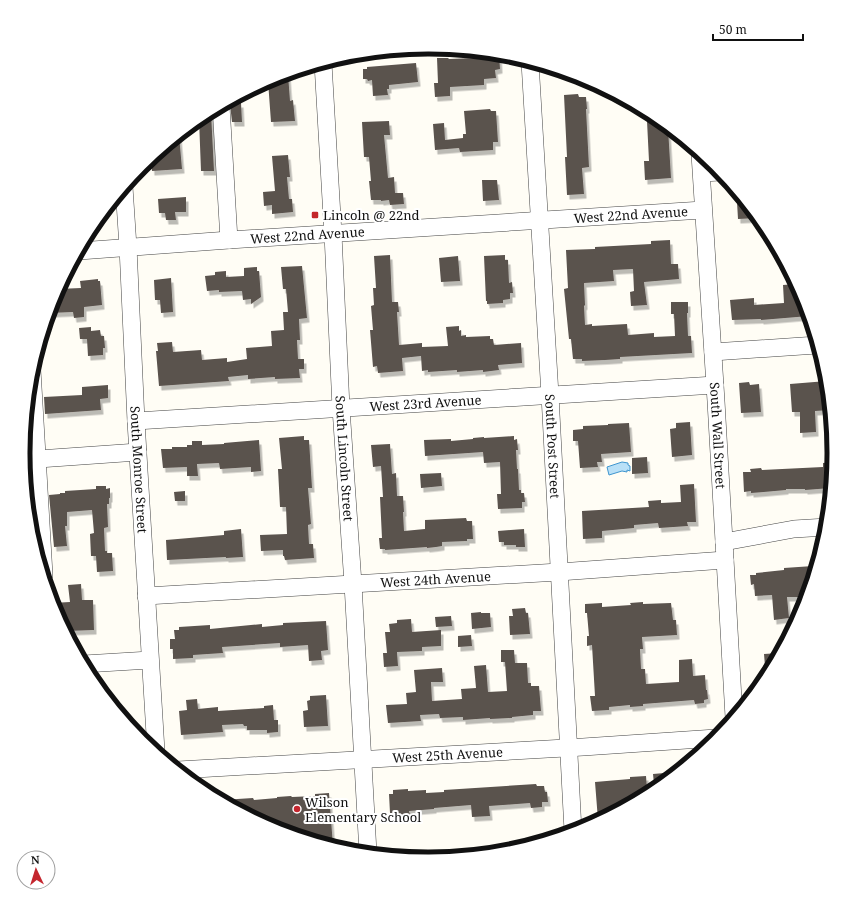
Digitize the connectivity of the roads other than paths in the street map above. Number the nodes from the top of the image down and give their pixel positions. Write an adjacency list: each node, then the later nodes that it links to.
1 (530, 68): 9 (street, South Post Street)
2 (323, 69): 10 (street, South Lincoln Street)
3 (222, 112): 11 (street)
4 (701, 162): 6 (street, South Wall Street)
5 (711, 172): 6 (street)
6 (702, 173): 8 (street, South Wall Street)
7 (125, 195): 12 (street, South Monroe Street)
8 (703, 210): 9 (street, West 22nd Avenue); 15 (street, South Wall Street)
9 (539, 221): 10 (street, West 22nd Avenue); 17 (street, South Post Street)
10 (333, 234): 11 (street, West 22nd Avenue); 18 (street, South Lincoln Street)
11 (229, 240): 12 (street, West 22nd Avenue)
12 (128, 247): 13 (street, West 22nd Avenue); 19 (street, South Monroe Street)
13 (85, 250)
14 (812, 345): 15 (street)
15 (713, 352): 16 (street, South Wall Street)
16 (715, 385): 17 (street, West 23rd Avenue); 27 (street, South Wall Street)
17 (550, 395): 18 (street, West 23rd Avenue); 29 (street, South Post Street)
18 (341, 408): 19 (street, West 23rd Avenue); 30 (street, South Lincoln Street)
19 (136, 421): 21 (street, South Monroe Street)
20 (30, 445): 22 (street)
21 (138, 452): 23 (street); 31 (street, South Monroe Street)
22 (30, 455)
23 (30, 459)
24 (30, 462): 26 (street)
25 (820, 527): 27 (street)
26 (39, 537)
27 (724, 542): 28 (street, South Wall Street)
28 (725, 560): 29 (street, West 24th Avenue); 34 (street, South Wall Street)
29 (559, 572): 30 (street, West 24th Avenue); 37 (street, South Post Street)
30 (353, 584): 31 (street, West 24th Avenue); 38 (street, South Lincoln Street)
31 (146, 596): 32 (street, South Monroe Street)
32 (150, 660): 33 (street); 36 (street, South Monroe Street)
33 (90, 664)
34 (734, 709)
35 (706, 739): 37 (street, West 25th Avenue)
36 (155, 743)
37 (569, 748): 38 (street, West 25th Avenue); 40 (street, South Post Street)
38 (363, 759): 39 (street, West 25th Avenue); 41 (street, South Lincoln Street)
39 (187, 769)
40 (573, 824)
41 (368, 847)

